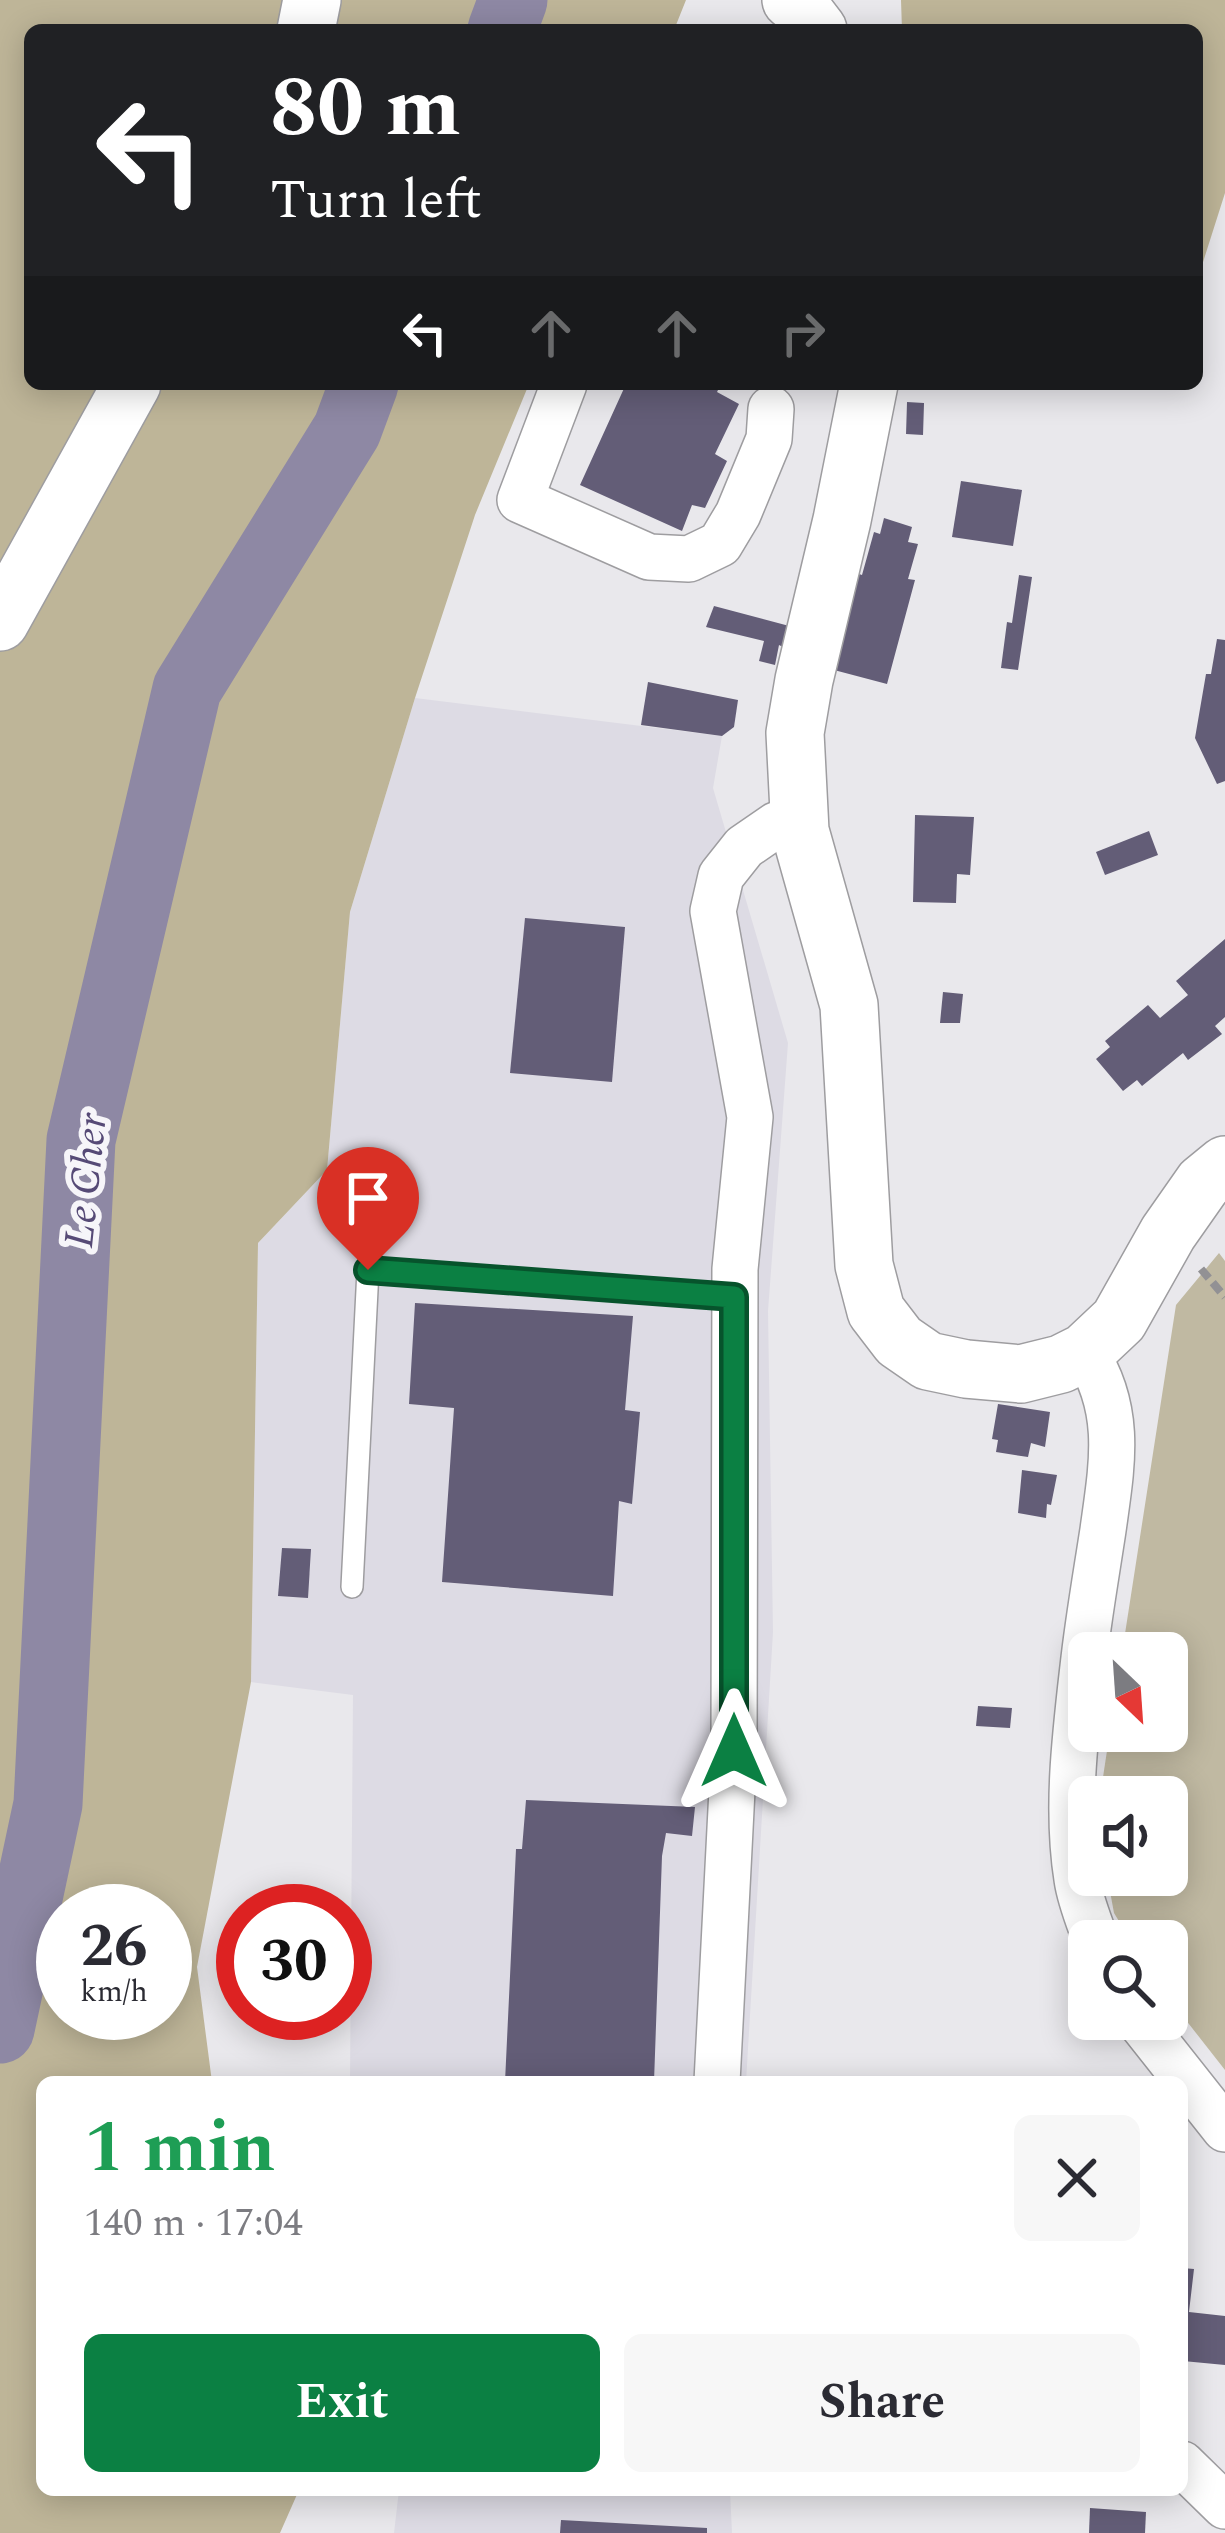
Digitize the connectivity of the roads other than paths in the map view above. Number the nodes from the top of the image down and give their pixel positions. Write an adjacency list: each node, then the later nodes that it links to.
1 (791, 0): 2 (street)
2 (813, 24)
3 (129, 390): 7 (street)
4 (562, 390): 6 (street)
5 (867, 390): 8 (street)
6 (771, 409)
7 (0, 622)
8 (798, 816): 10 (street); 11 (street)
9 (1225, 1165): 11 (street)
10 (734, 1297): 12 (lane); 15 (street)
11 (1085, 1352): 13 (street)
12 (352, 1587)
13 (1089, 1920)
14 (1155, 2040): 16 (street)
15 (717, 2076)
16 (1183, 2076)
17 (1188, 2082): 18 (street)
18 (1225, 2129)
19 (1188, 2470): 20 (street)
20 (1225, 2506)

